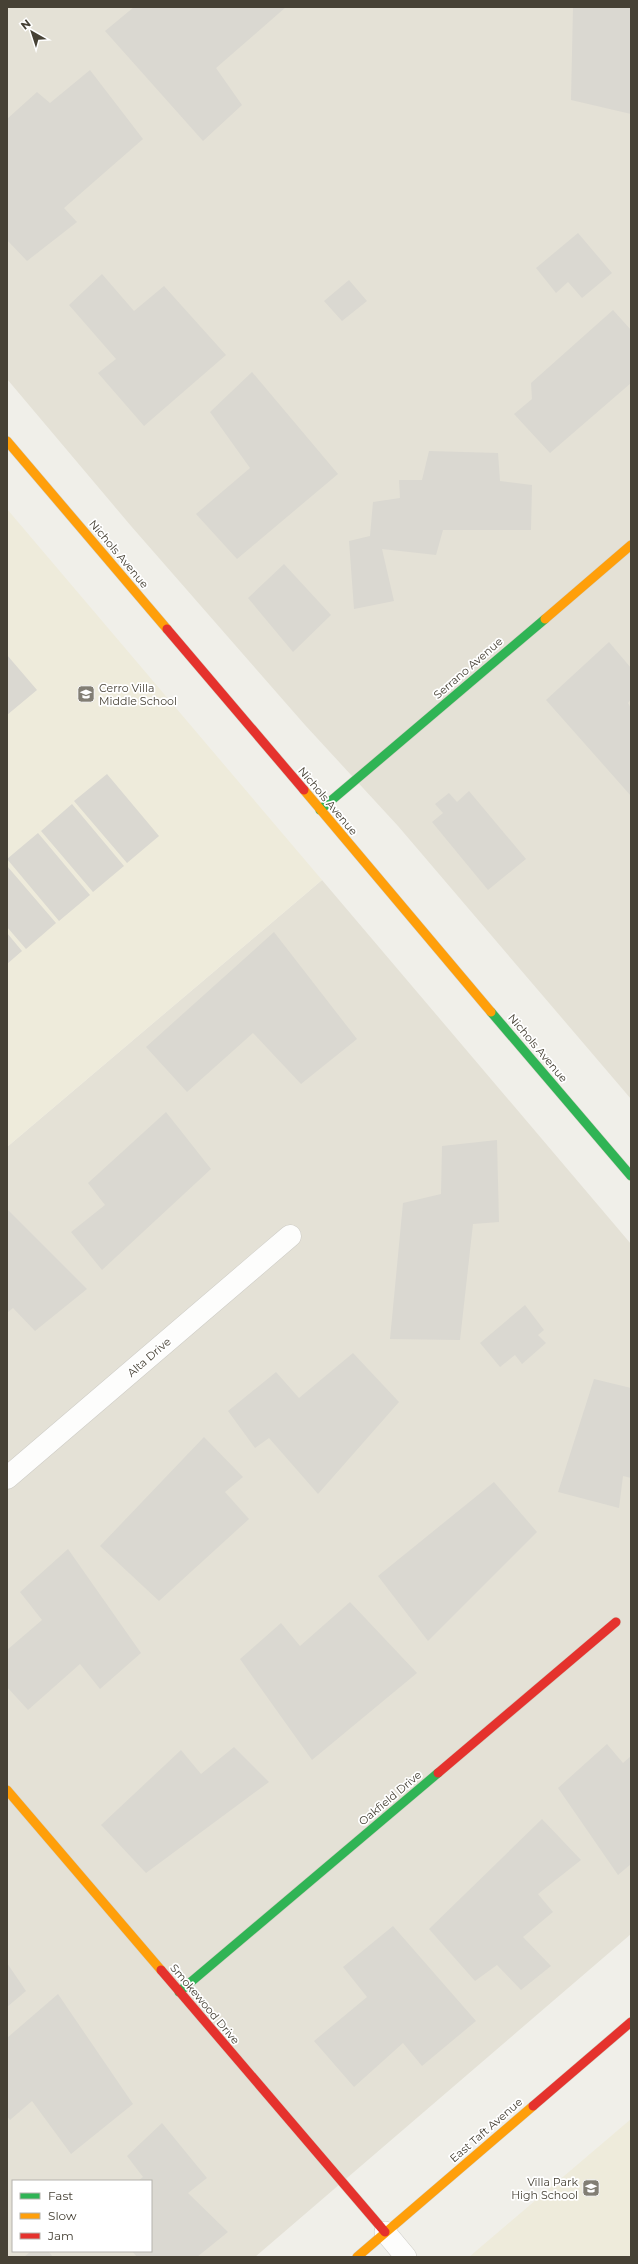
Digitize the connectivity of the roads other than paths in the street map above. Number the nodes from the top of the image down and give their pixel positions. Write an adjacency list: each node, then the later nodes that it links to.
1 (7, 441): 3 (street, Nichols Avenue)
2 (631, 544): 3 (street, Serrano Avenue)
3 (320, 810): 4 (street, Nichols Avenue)
4 (631, 1176)
5 (290, 1236): 6 (street, Alta Drive)
6 (7, 1478)
7 (616, 1622): 9 (street, Oakfield Drive)
8 (7, 1790): 9 (street, Smokewood Drive)
9 (179, 1992): 11 (street, Smokewood Drive)
10 (631, 2022): 11 (street, East Taft Avenue)
11 (385, 2232): 12 (street, East Taft Avenue); 13 (lane)
12 (356, 2257)
13 (406, 2257)

